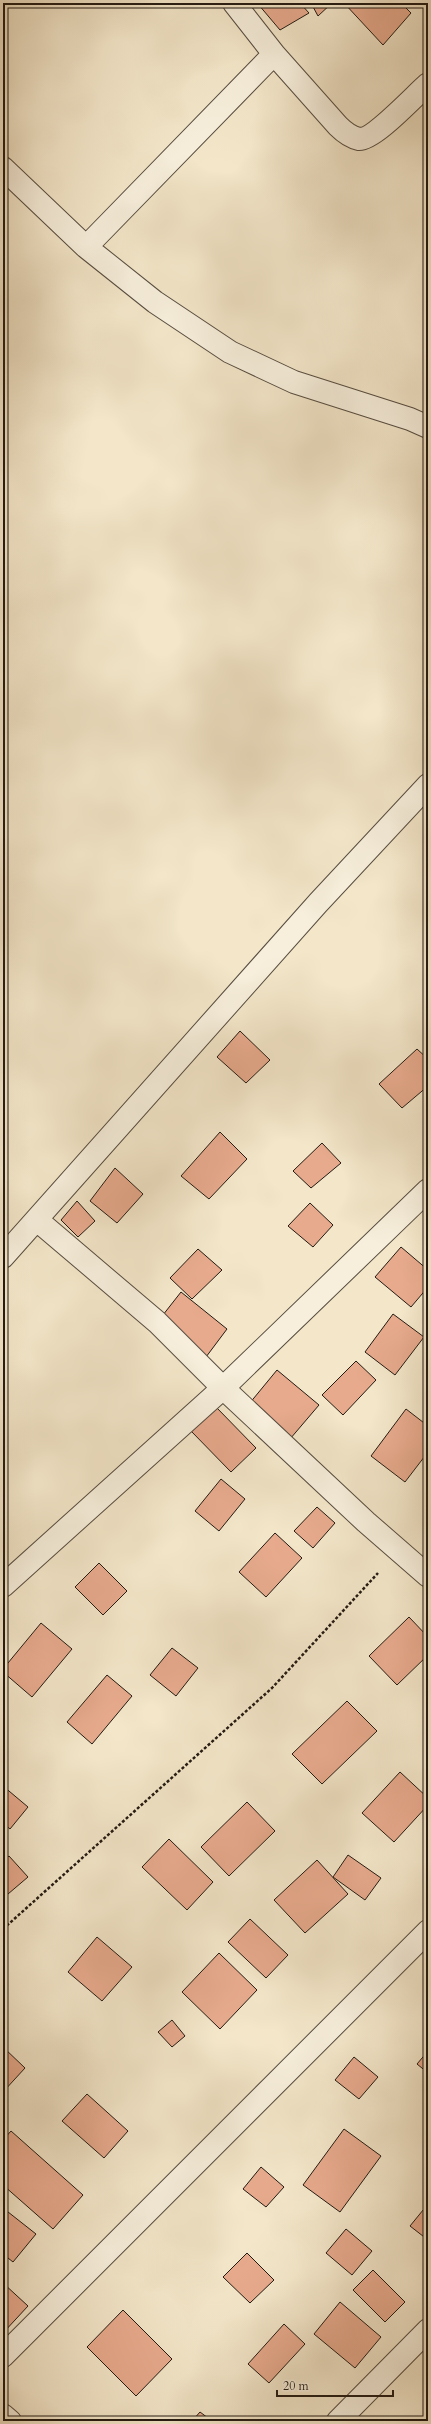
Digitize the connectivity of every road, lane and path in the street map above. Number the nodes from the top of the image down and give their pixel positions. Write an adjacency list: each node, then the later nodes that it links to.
1 (234, 3): 2 (street)
2 (274, 54): 3 (street); 5 (street)
3 (428, 84)
4 (3, 168): 5 (street)
5 (86, 247): 6 (street)
6 (428, 427)
7 (428, 785): 9 (street)
8 (428, 1190): 11 (street)
9 (37, 1220): 10 (street); 11 (street)
10 (3, 1257)
11 (223, 1388): 12 (street); 14 (street)
12 (399, 1551): 13 (street); 15 (path)
13 (428, 1576)
14 (3, 1586)
15 (3, 1929)
16 (428, 1931): 18 (street)
17 (428, 2330): 21 (street)
18 (3, 2356)
19 (3, 2415): 20 (street)
20 (10, 2421)
21 (338, 2421)

